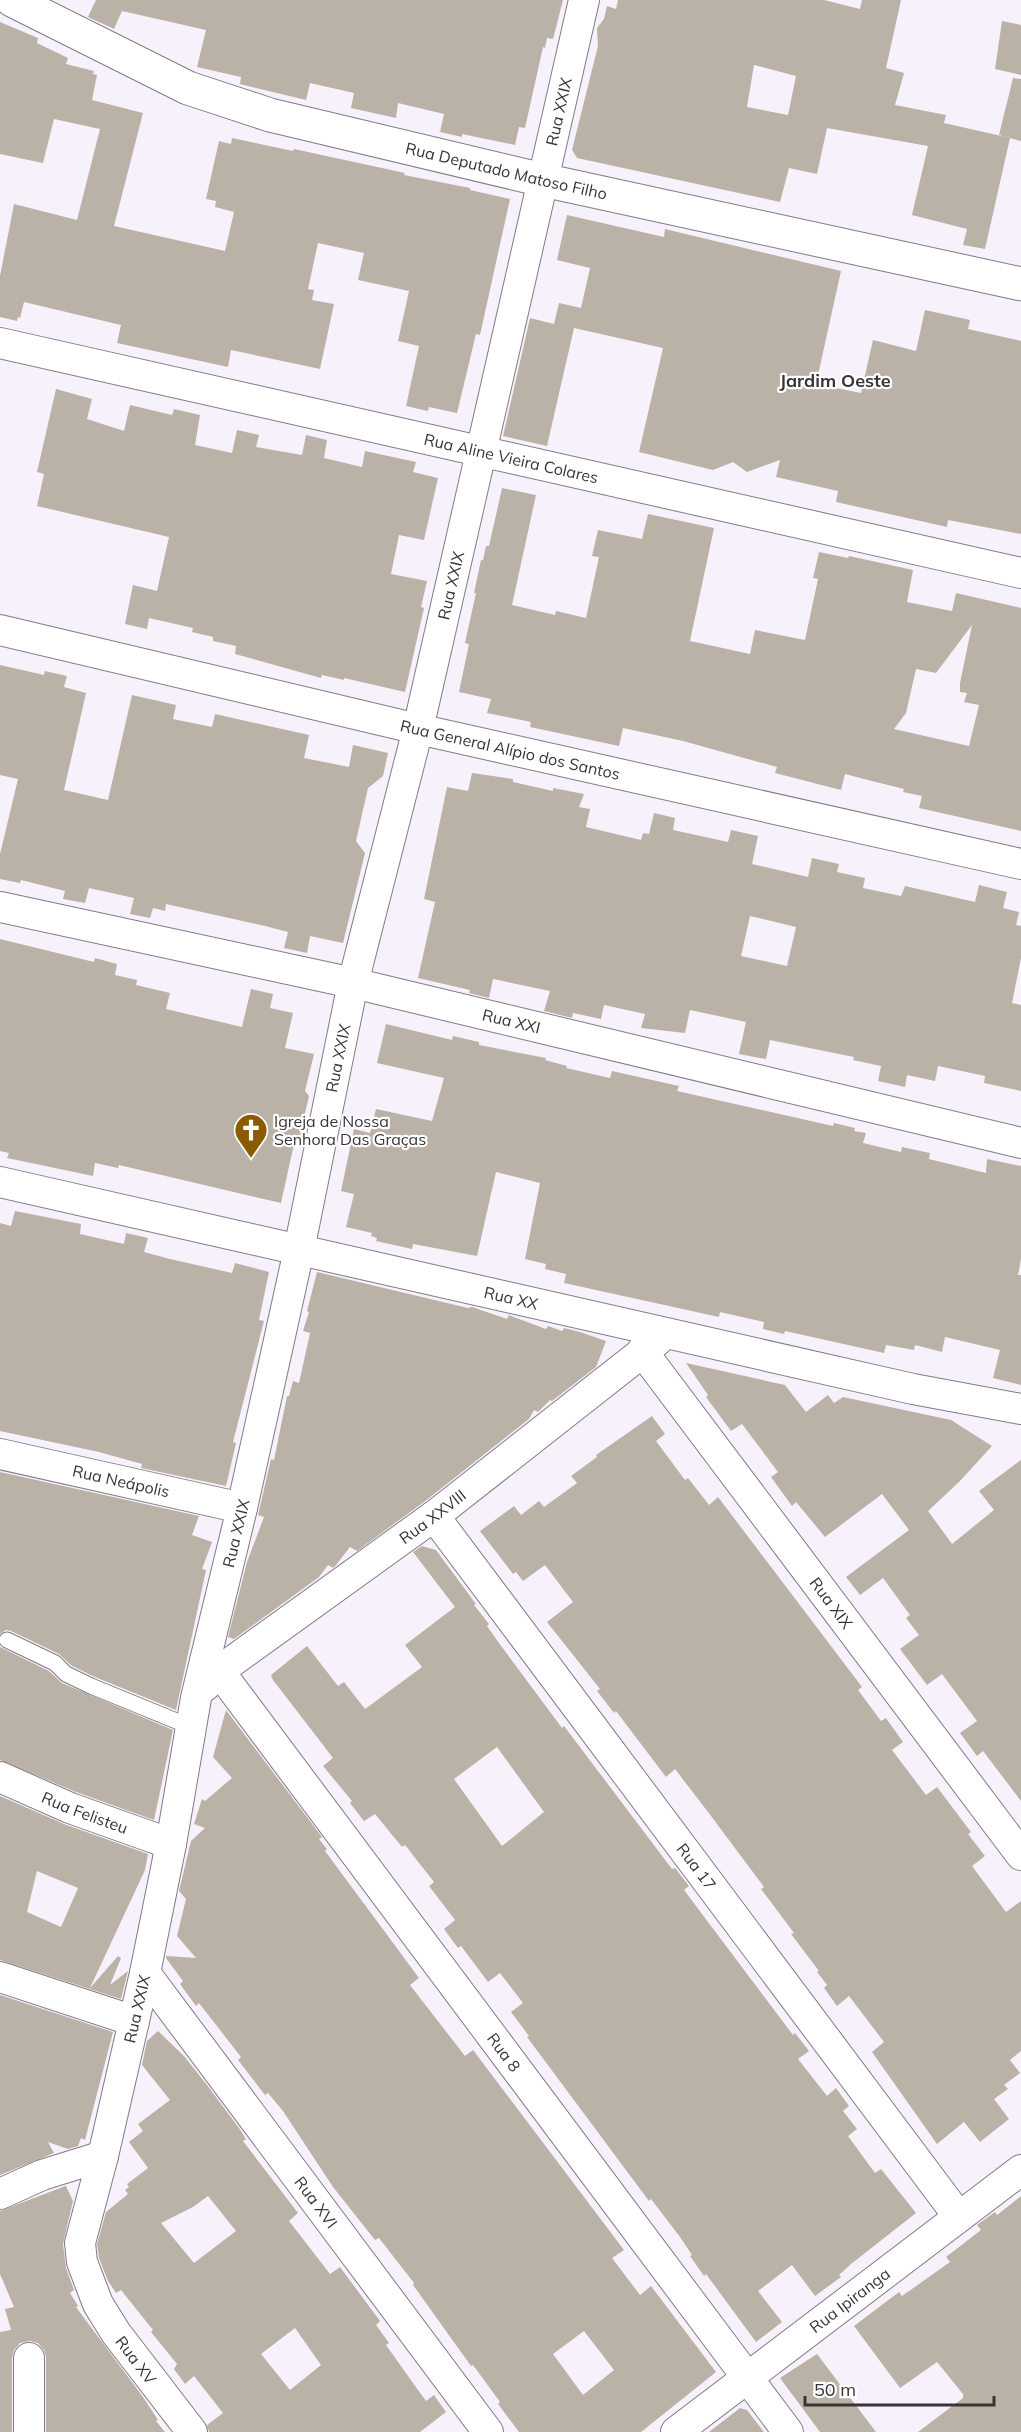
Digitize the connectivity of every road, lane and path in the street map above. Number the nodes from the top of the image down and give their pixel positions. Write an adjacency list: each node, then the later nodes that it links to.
1 (12, 0): 3 (street, Rua Deputado Matoso Filho)
2 (584, 0): 3 (street, Rua XXIX)
3 (543, 180): 4 (street, Rua Deputado Matoso Filho); 6 (street, Rua XXIX)
4 (1021, 285)
5 (0, 344): 6 (street, Rua Aline Vieira Colares)
6 (480, 453): 7 (street, Rua Aline Vieira Colares); 9 (street, Rua XXIX)
7 (1021, 573)
8 (0, 630): 9 (street, Rua General Alípio dos Santos)
9 (418, 729): 10 (street, Rua General Alípio dos Santos); 12 (street, Rua XXIX)
10 (1021, 864)
11 (0, 907): 12 (street, Rua XXI)
12 (352, 983): 13 (street, Rua XXI); 15 (street, Rua XXIX)
13 (1021, 1143)
14 (0, 1182): 15 (street, Rua XX)
15 (299, 1250): 16 (street, Rua XX); 20 (street, Rua XXIX)
16 (668, 1333): 17 (street, Rua XXVIII); 18 (street, Rua XX)
17 (642, 1351): 21 (street, Rua XXVIII); 28 (street, Rua XIX)
18 (1021, 1409)
19 (0, 1454): 20 (street, Rua Neápolis)
20 (242, 1508): 24 (street, Rua XXIX)
21 (434, 1516): 23 (street, Rua XXVIII); 35 (street, Rua 17)
22 (7, 1640): 25 (lane)
23 (219, 1671): 24 (street, Rua XXVIII); 38 (street, Rua 8)
24 (196, 1698): 25 (street, Rua XXIX)
25 (191, 1727): 27 (street, Rua XXIX)
26 (0, 1777): 27 (street, Rua Felisteu)
27 (171, 1844): 29 (street, Rua XXIX)
28 (1021, 1855)
29 (145, 1973): 31 (street, Rua XXIX); 41 (street, Rua XVI)
30 (0, 1977): 31 (street)
31 (134, 2021): 32 (street, Rua XXIX)
32 (103, 2156): 34 (street); 36 (street, Rua XXIX)
33 (1021, 2170): 35 (street, Rua Ipiranga)
34 (0, 2194)
35 (959, 2217): 38 (street, Rua Ipiranga)
36 (88, 2282): 40 (street, Rua XV)
37 (29, 2358): 39 (street)
38 (746, 2379): 42 (street, Rua Ipiranga); 43 (street, Rua 8)
39 (29, 2432)
40 (192, 2432)
41 (488, 2432)
42 (676, 2432)
43 (788, 2432)

